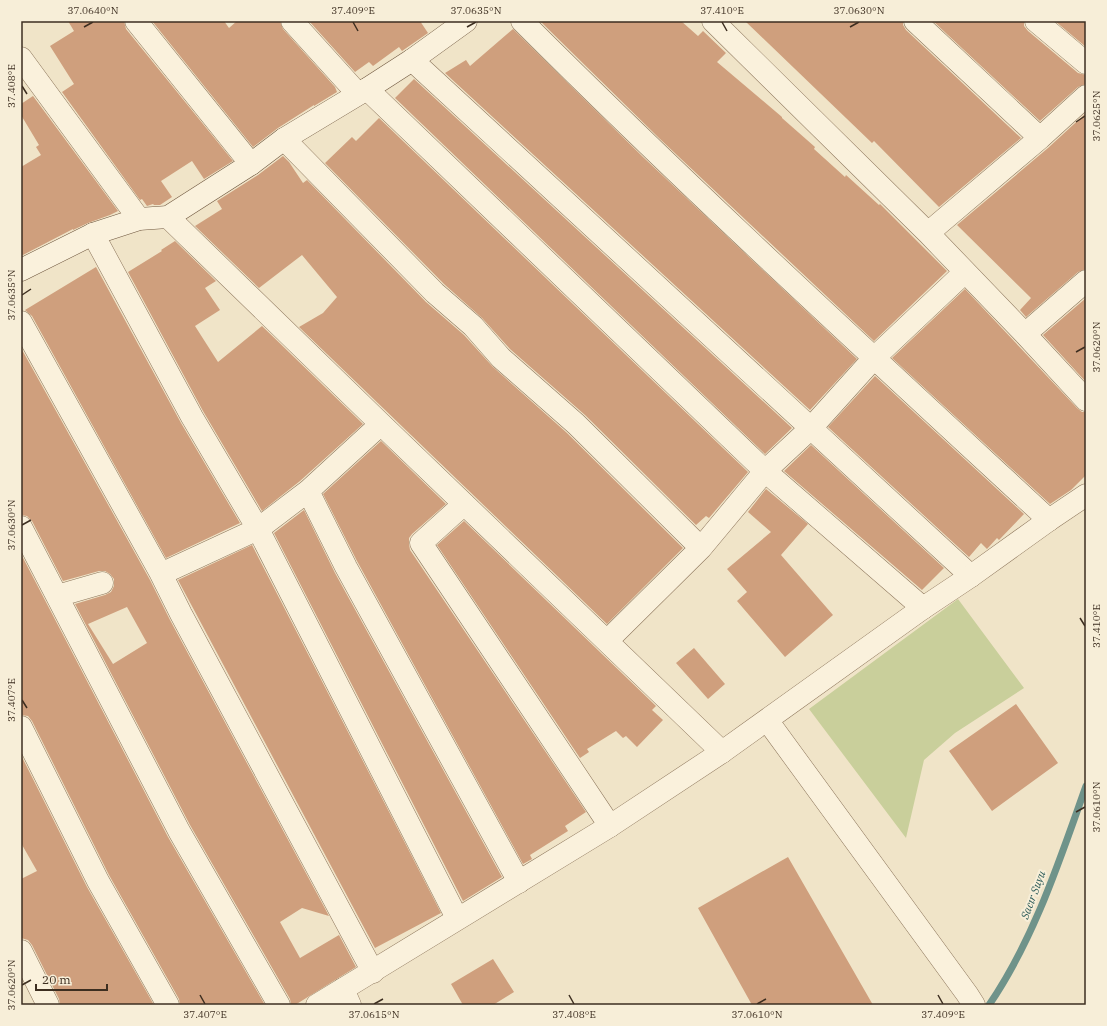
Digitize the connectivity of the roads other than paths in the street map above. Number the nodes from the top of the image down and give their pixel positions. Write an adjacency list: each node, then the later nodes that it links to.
1 (136, 21): 15 (street)
2 (292, 21): 11 (street)
3 (466, 21): 9 (street)
4 (522, 21): 25 (street)
5 (713, 21): 18 (street)
6 (915, 21): 13 (street)
7 (1036, 21): 10 (street)
8 (21, 58): 17 (street)
9 (412, 60): 11 (street); 28 (street)
10 (1086, 63)
11 (362, 92): 14 (street); 29 (street)
12 (1086, 96): 13 (street)
13 (1040, 138): 18 (street)
14 (284, 139): 15 (street); 36 (street)
15 (251, 164): 16 (street)
16 (168, 217): 17 (street); 27 (street)
17 (139, 220): 19 (street)
18 (928, 233): 21 (street)
19 (93, 234): 20 (street); 35 (street)
20 (21, 270)
21 (965, 272): 24 (street); 25 (street)
22 (1086, 281): 24 (street)
23 (21, 322): 37 (street)
24 (1025, 334): 26 (street)
25 (874, 358): 28 (street); 33 (street)
26 (1086, 400)
27 (381, 424): 30 (street); 32 (street)
28 (811, 428): 29 (street); 38 (street)
29 (765, 471): 36 (street); 41 (street)
30 (308, 491): 35 (street); 47 (street)
31 (1086, 495): 33 (street)
32 (464, 504): 42 (street); 46 (street)
33 (1049, 520): 38 (street)
34 (21, 528): 40 (street)
35 (258, 529): 37 (street); 48 (street)
36 (701, 548): 42 (street)
37 (161, 574): 50 (street)
38 (971, 576): 41 (street)
39 (102, 583): 40 (street)
40 (57, 596): 55 (street)
41 (923, 608): 43 (street)
42 (607, 641): 45 (street)
43 (767, 720): 45 (street); 52 (street)
44 (21, 726): 54 (street)
45 (722, 752): 46 (street)
46 (610, 826): 47 (street)
47 (519, 882): 48 (street)
48 (457, 918): 50 (street)
49 (21, 951): 53 (street)
50 (373, 972): 51 (street)
51 (346, 997): 56 (street)
52 (970, 999)
53 (48, 1005)
54 (168, 1005)
55 (279, 1005)
56 (317, 1005)

